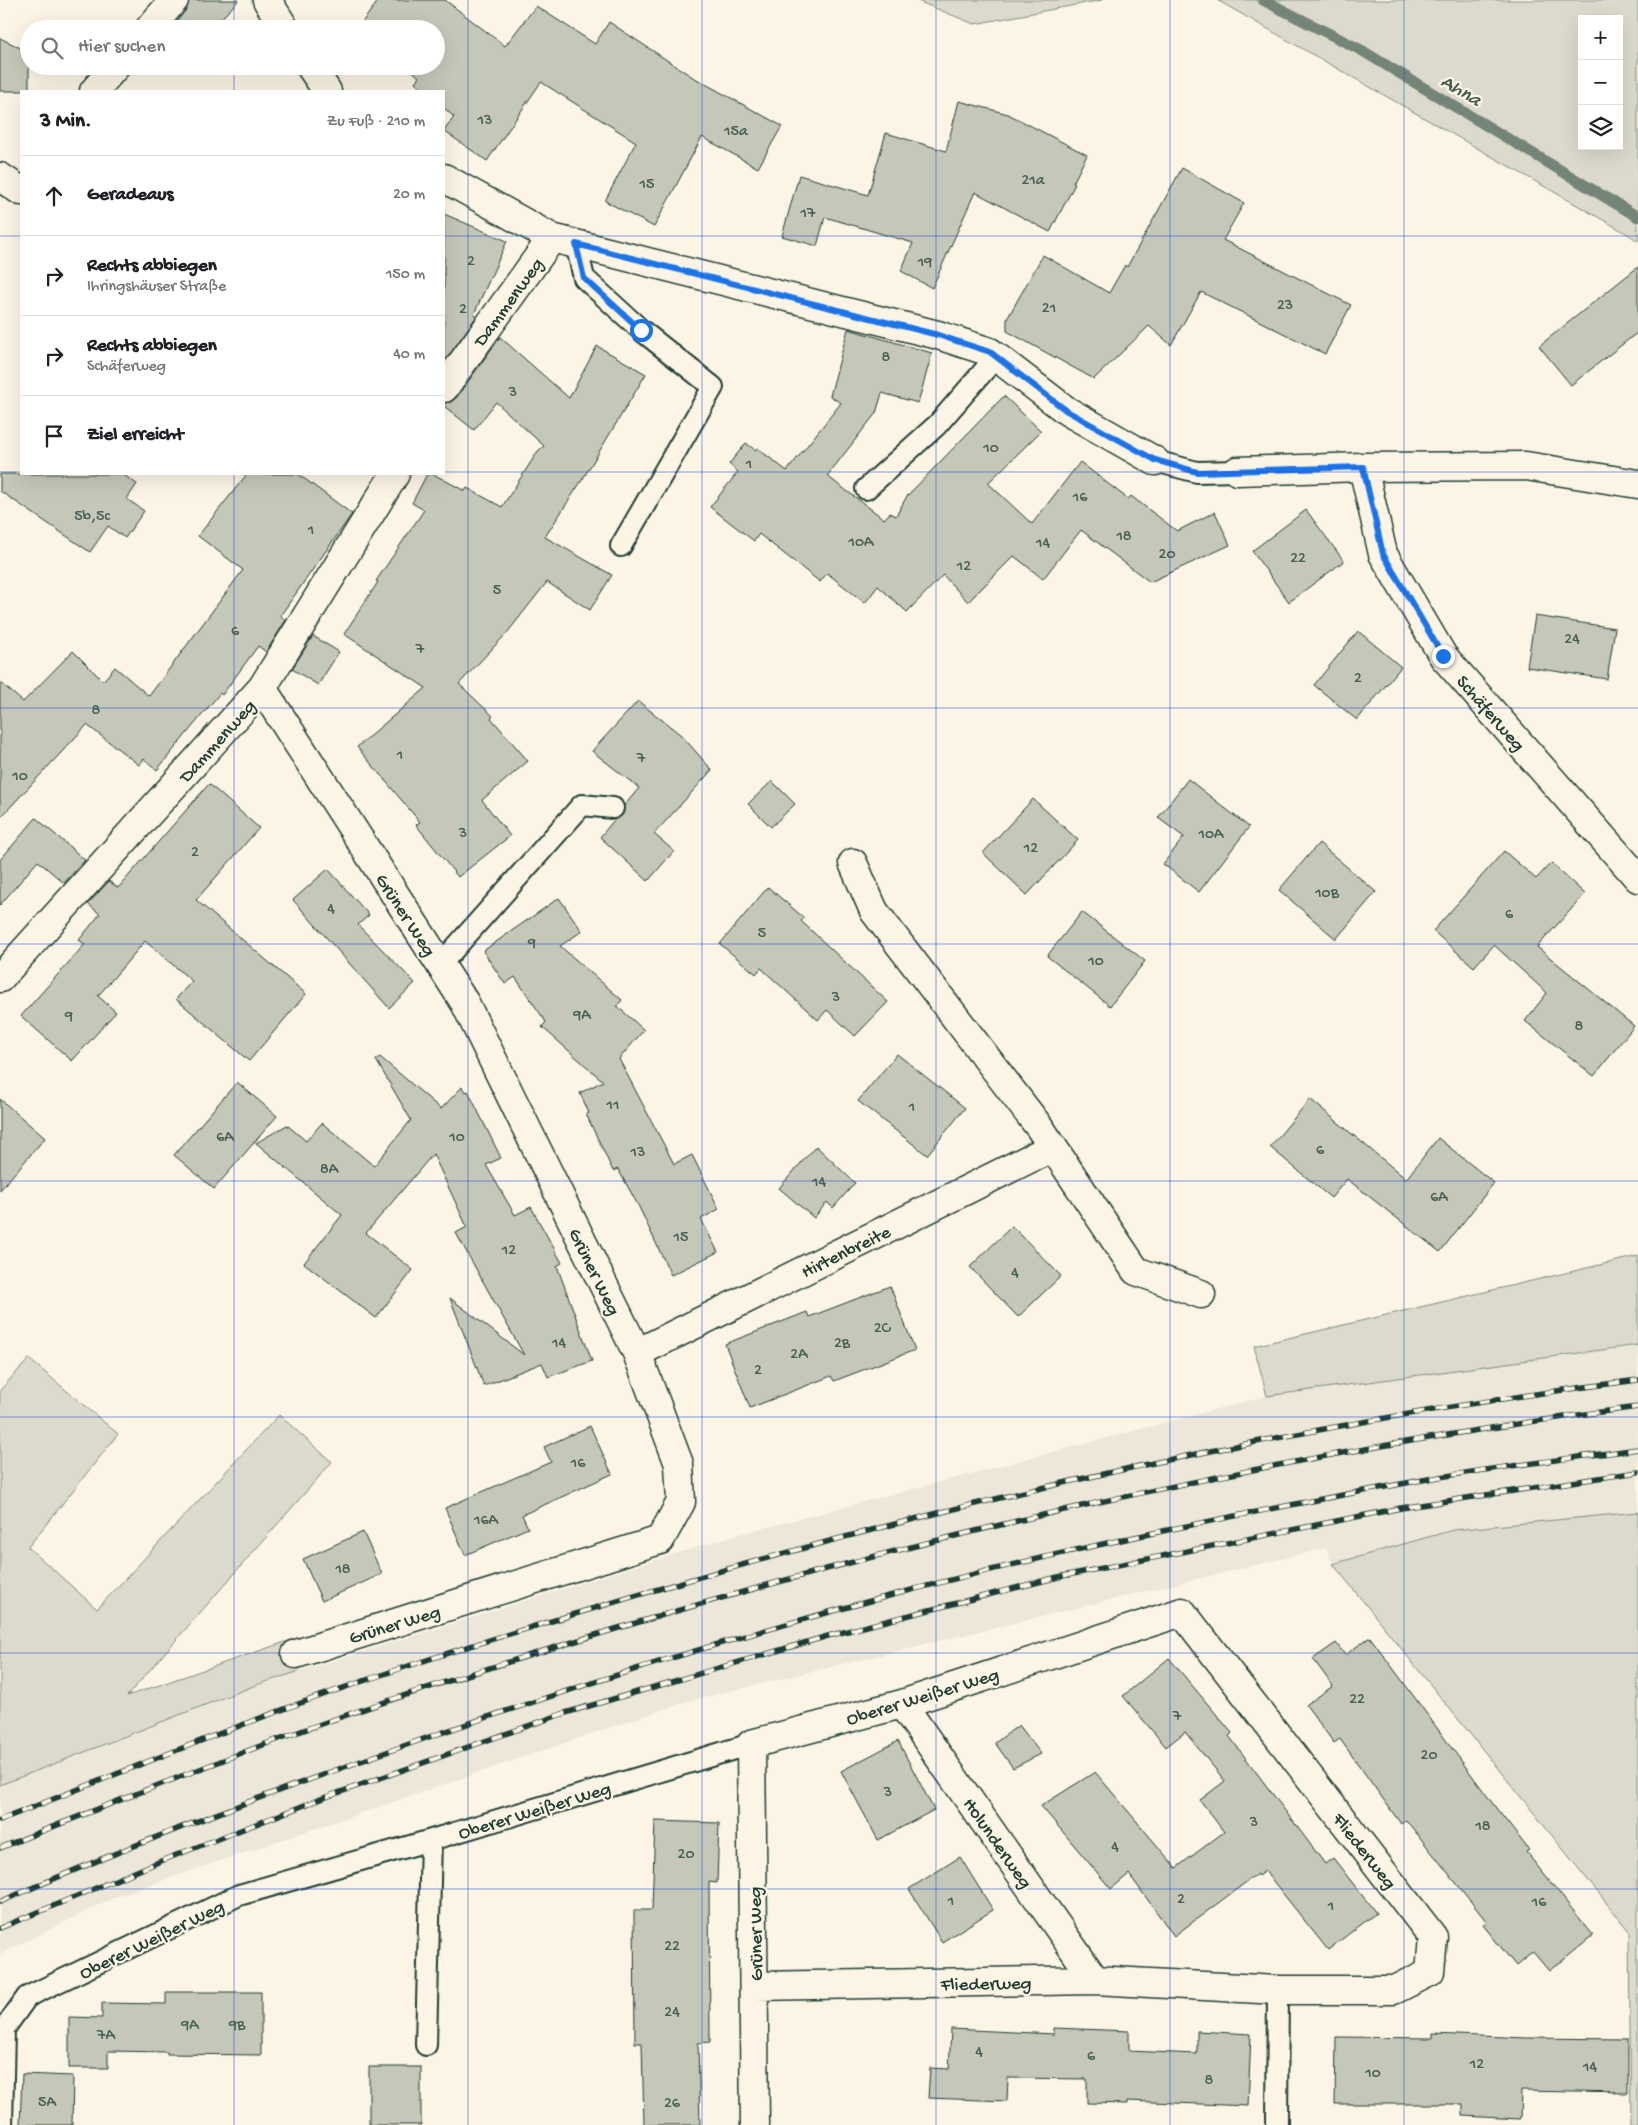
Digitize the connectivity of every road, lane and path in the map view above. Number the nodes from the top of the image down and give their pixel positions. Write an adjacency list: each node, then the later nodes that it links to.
1 (174, 0): 3 (street)
2 (266, 0): 4 (street)
3 (157, 20)
4 (280, 20)
5 (108, 75): 7 (street)
6 (316, 75): 8 (street)
7 (95, 90)
8 (325, 90)
9 (0, 177): 11 (street)
10 (445, 179): 12 (street)
11 (20, 190)
12 (564, 241): 13 (street); 14 (street, Dammenweg); 21 (lane)
13 (996, 357): 15 (street); 20 (lane)
14 (445, 387)
15 (1155, 460): 17 (lane)
16 (1363, 467): 17 (street); 19 (street); 25 (street, Schäferweg)
17 (1237, 471)
18 (394, 475): 22 (street, Dammenweg)
19 (1638, 484)
20 (866, 489)
21 (621, 546)
22 (262, 688): 26 (street, Grüner Weg); 27 (street, Dammenweg)
23 (613, 808): 26 (lane)
24 (853, 863): 28 (street)
25 (1638, 878)
26 (440, 965): 30 (street, Grüner Weg)
27 (0, 978)
28 (1053, 1148): 29 (street); 30 (street, Hirtenbreite)
29 (1201, 1294)
30 (636, 1353): 32 (street, Grüner Weg)
31 (1182, 1612): 33 (street, Oberer Weißer Weg); 38 (street, Fliederweg)
32 (296, 1654)
33 (902, 1704): 34 (street, Oberer Weißer Weg); 36 (street, Holunderweg)
34 (751, 1744): 35 (lane, Oberer Weißer Weg); 37 (street, Grüner Weg)
35 (431, 1840): 39 (lane); 40 (lane, Oberer Weißer Weg)
36 (1095, 1980): 37 (street, Fliederweg); 38 (street, Fliederweg)
37 (754, 1986): 41 (street, Grüner Weg)
38 (1278, 1990): 42 (lane)
39 (426, 2045)
40 (2, 2125)
41 (755, 2125)
42 (1277, 2125)

